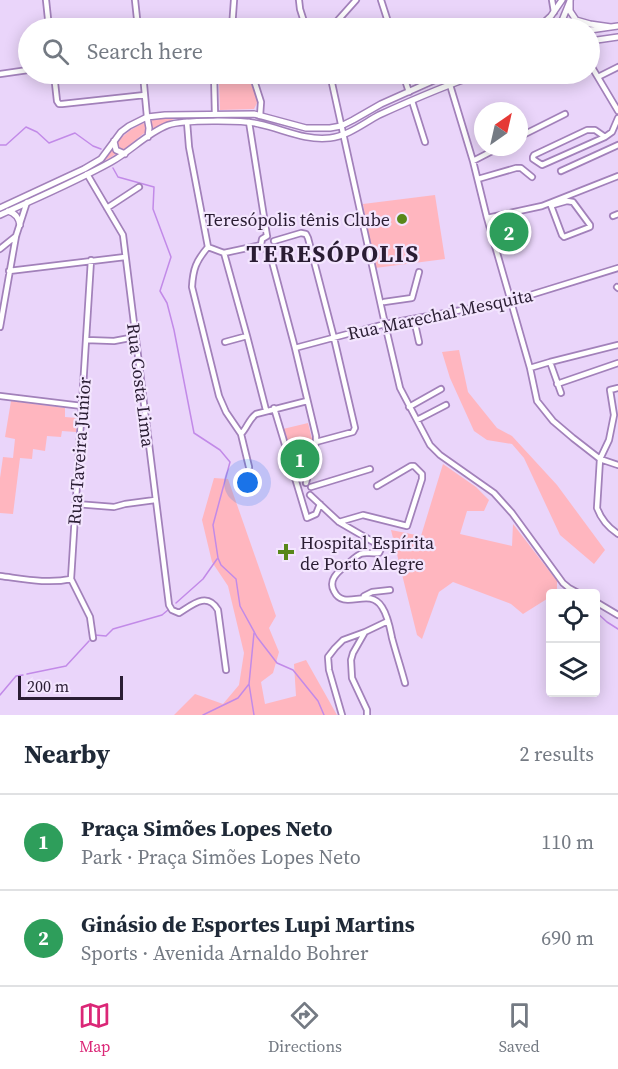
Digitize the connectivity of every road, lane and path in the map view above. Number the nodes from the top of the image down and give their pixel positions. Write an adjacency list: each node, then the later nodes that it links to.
1 (46, 0): 11 (street)
2 (135, 0): 12 (street)
3 (234, 0): 10 (street)
4 (299, 0): 13 (street)
5 (356, 0): 14 (street)
6 (381, 0): 15 (street)
7 (562, 0): 9 (main road)
8 (570, 0): 17 (main road); 18 (main road)
9 (554, 4): 16 (main road)
10 (232, 17)
11 (48, 18)
12 (137, 18)
13 (303, 18)
14 (340, 18)
15 (387, 18)
16 (548, 18)
17 (563, 18)
18 (575, 18)
19 (600, 25): 21 (main road)
20 (618, 26): 21 (main road)
21 (611, 27): 22 (main road)
22 (600, 29)
23 (618, 37): 24 (main road)
24 (600, 40)
25 (618, 67): 28 (street)
26 (18, 71): 27 (street)
27 (0, 74)
28 (600, 76)
29 (600, 80): 41 (street)
30 (55, 84): 39 (street)
31 (144, 84): 39 (street)
32 (215, 84): 42 (street)
33 (255, 84): 44 (street)
34 (332, 84): 49 (street)
35 (406, 84): 38 (street)
36 (426, 84): 38 (main road)
37 (450, 85): 40 (main road); 59 (street)
38 (409, 92): 49 (main road)
39 (145, 95): 45 (street)
40 (412, 101): 51 (main road); 55 (street)
41 (618, 111)
42 (215, 114): 44 (main road); 45 (main road)
43 (565, 114): 50 (street)
44 (260, 116): 49 (main road)
45 (147, 117): 53 (main road); 54 (main road)
46 (618, 118): 52 (street)
47 (188, 122): 48 (main road); 53 (main road); 79 (street)
48 (249, 122): 51 (main road); 76 (street)
49 (341, 126): 51 (street)
50 (528, 132)
51 (343, 135): 92 (street)
52 (605, 136): 52 (street)
53 (148, 137): 57 (main road)
54 (114, 141): 57 (main road); 66 (main road)
55 (425, 142)
56 (618, 145): 60 (street)
57 (125, 154): 61 (main road)
58 (481, 156): 59 (street)
59 (473, 160): 64 (street)
60 (561, 171)
61 (87, 174): 67 (main road); 70 (street, Rua Costa Lima)
62 (618, 176): 68 (street)
63 (532, 177): 64 (street)
64 (478, 179): 73 (street)
65 (139, 187): 70 (street)
66 (38, 190): 67 (main road); 69 (main road)
67 (30, 201): 71 (main road); 74 (street)
68 (551, 204): 68 (street); 73 (street)
69 (0, 208)
70 (106, 208): 83 (street, Rua Costa Lima)
71 (8, 211): 72 (main road); 74 (main road)
72 (0, 215)
73 (487, 218): 91 (street)
74 (21, 222): 75 (street)
75 (16, 236): 80 (street); 86 (street)
76 (267, 236): 77 (street); 78 (street)
77 (274, 241): 81 (street); 97 (street)
78 (261, 245): 81 (street); 82 (street)
79 (208, 247): 82 (street); 118 (street)
80 (0, 249)
81 (269, 250): 102 (street)
82 (224, 253): 95 (street)
83 (125, 257): 84 (street); 96 (street, Rua Costa Lima)
84 (91, 260): 86 (street); 98 (street, Rua Taveira Júnior)
85 (618, 268): 91 (street, Rua Marechal Mesquita)
86 (9, 271): 88 (street)
87 (419, 272): 90 (street)
88 (5, 294): 89 (street); 94 (street)
89 (0, 298)
90 (384, 302)
91 (511, 302): 92 (street, Rua Marechal Mesquita); 105 (street)
92 (385, 324): 97 (street, Rua Marechal Mesquita); 114 (street)
93 (415, 324): 100 (street)
94 (0, 327)
95 (247, 336): 99 (street); 116 (street)
96 (135, 337): 98 (street); 129 (street, Rua Costa Lima)
97 (334, 338): 102 (street, Rua Marechal Mesquita); 119 (street)
98 (86, 340): 113 (street, Rua Taveira Júnior)
99 (225, 342)
100 (419, 342)
101 (618, 345): 103 (street)
102 (295, 348): 111 (street)
103 (550, 362): 105 (street); 106 (street)
104 (618, 363): 106 (street)
105 (530, 368): 120 (street)
106 (557, 384): 109 (street)
107 (618, 388): 120 (street)
108 (441, 389): 114 (street)
109 (561, 393)
110 (0, 396): 113 (street)
111 (307, 401): 115 (street); 119 (street)
112 (446, 405): 117 (street)
113 (82, 406): 130 (street, Rua Taveira Júnior)
114 (409, 406): 117 (street)
115 (274, 408): 116 (street); 127 (street)
116 (266, 410): 118 (street)
117 (417, 420): 136 (street)
118 (241, 434): 122 (street)
119 (316, 442): 124 (street)
120 (600, 459): 121 (street); 133 (street)
121 (618, 465)
122 (249, 467)
123 (370, 469): 126 (street)
124 (306, 483): 126 (street); 127 (street)
125 (377, 486): 132 (street)
126 (311, 487): 128 (street)
127 (298, 492): 128 (street); 131 (street)
128 (310, 495): 131 (street)
129 (155, 500): 130 (street); 144 (street, Rua Costa Lima)
130 (76, 504): 135 (street, Rua Taveira Júnior)
131 (320, 504): 132 (street)
132 (339, 522): 138 (street)
133 (618, 534)
134 (0, 576): 135 (street)
135 (71, 579): 143 (street)
136 (571, 589)
137 (390, 590): 138 (street)
138 (362, 598): 141 (street)
139 (600, 604): 140 (street)
140 (618, 615)
141 (388, 621): 142 (street); 145 (street)
142 (366, 632): 146 (street); 147 (street)
143 (93, 638)
144 (226, 670)
145 (405, 683)
146 (342, 715)
147 (367, 715)

